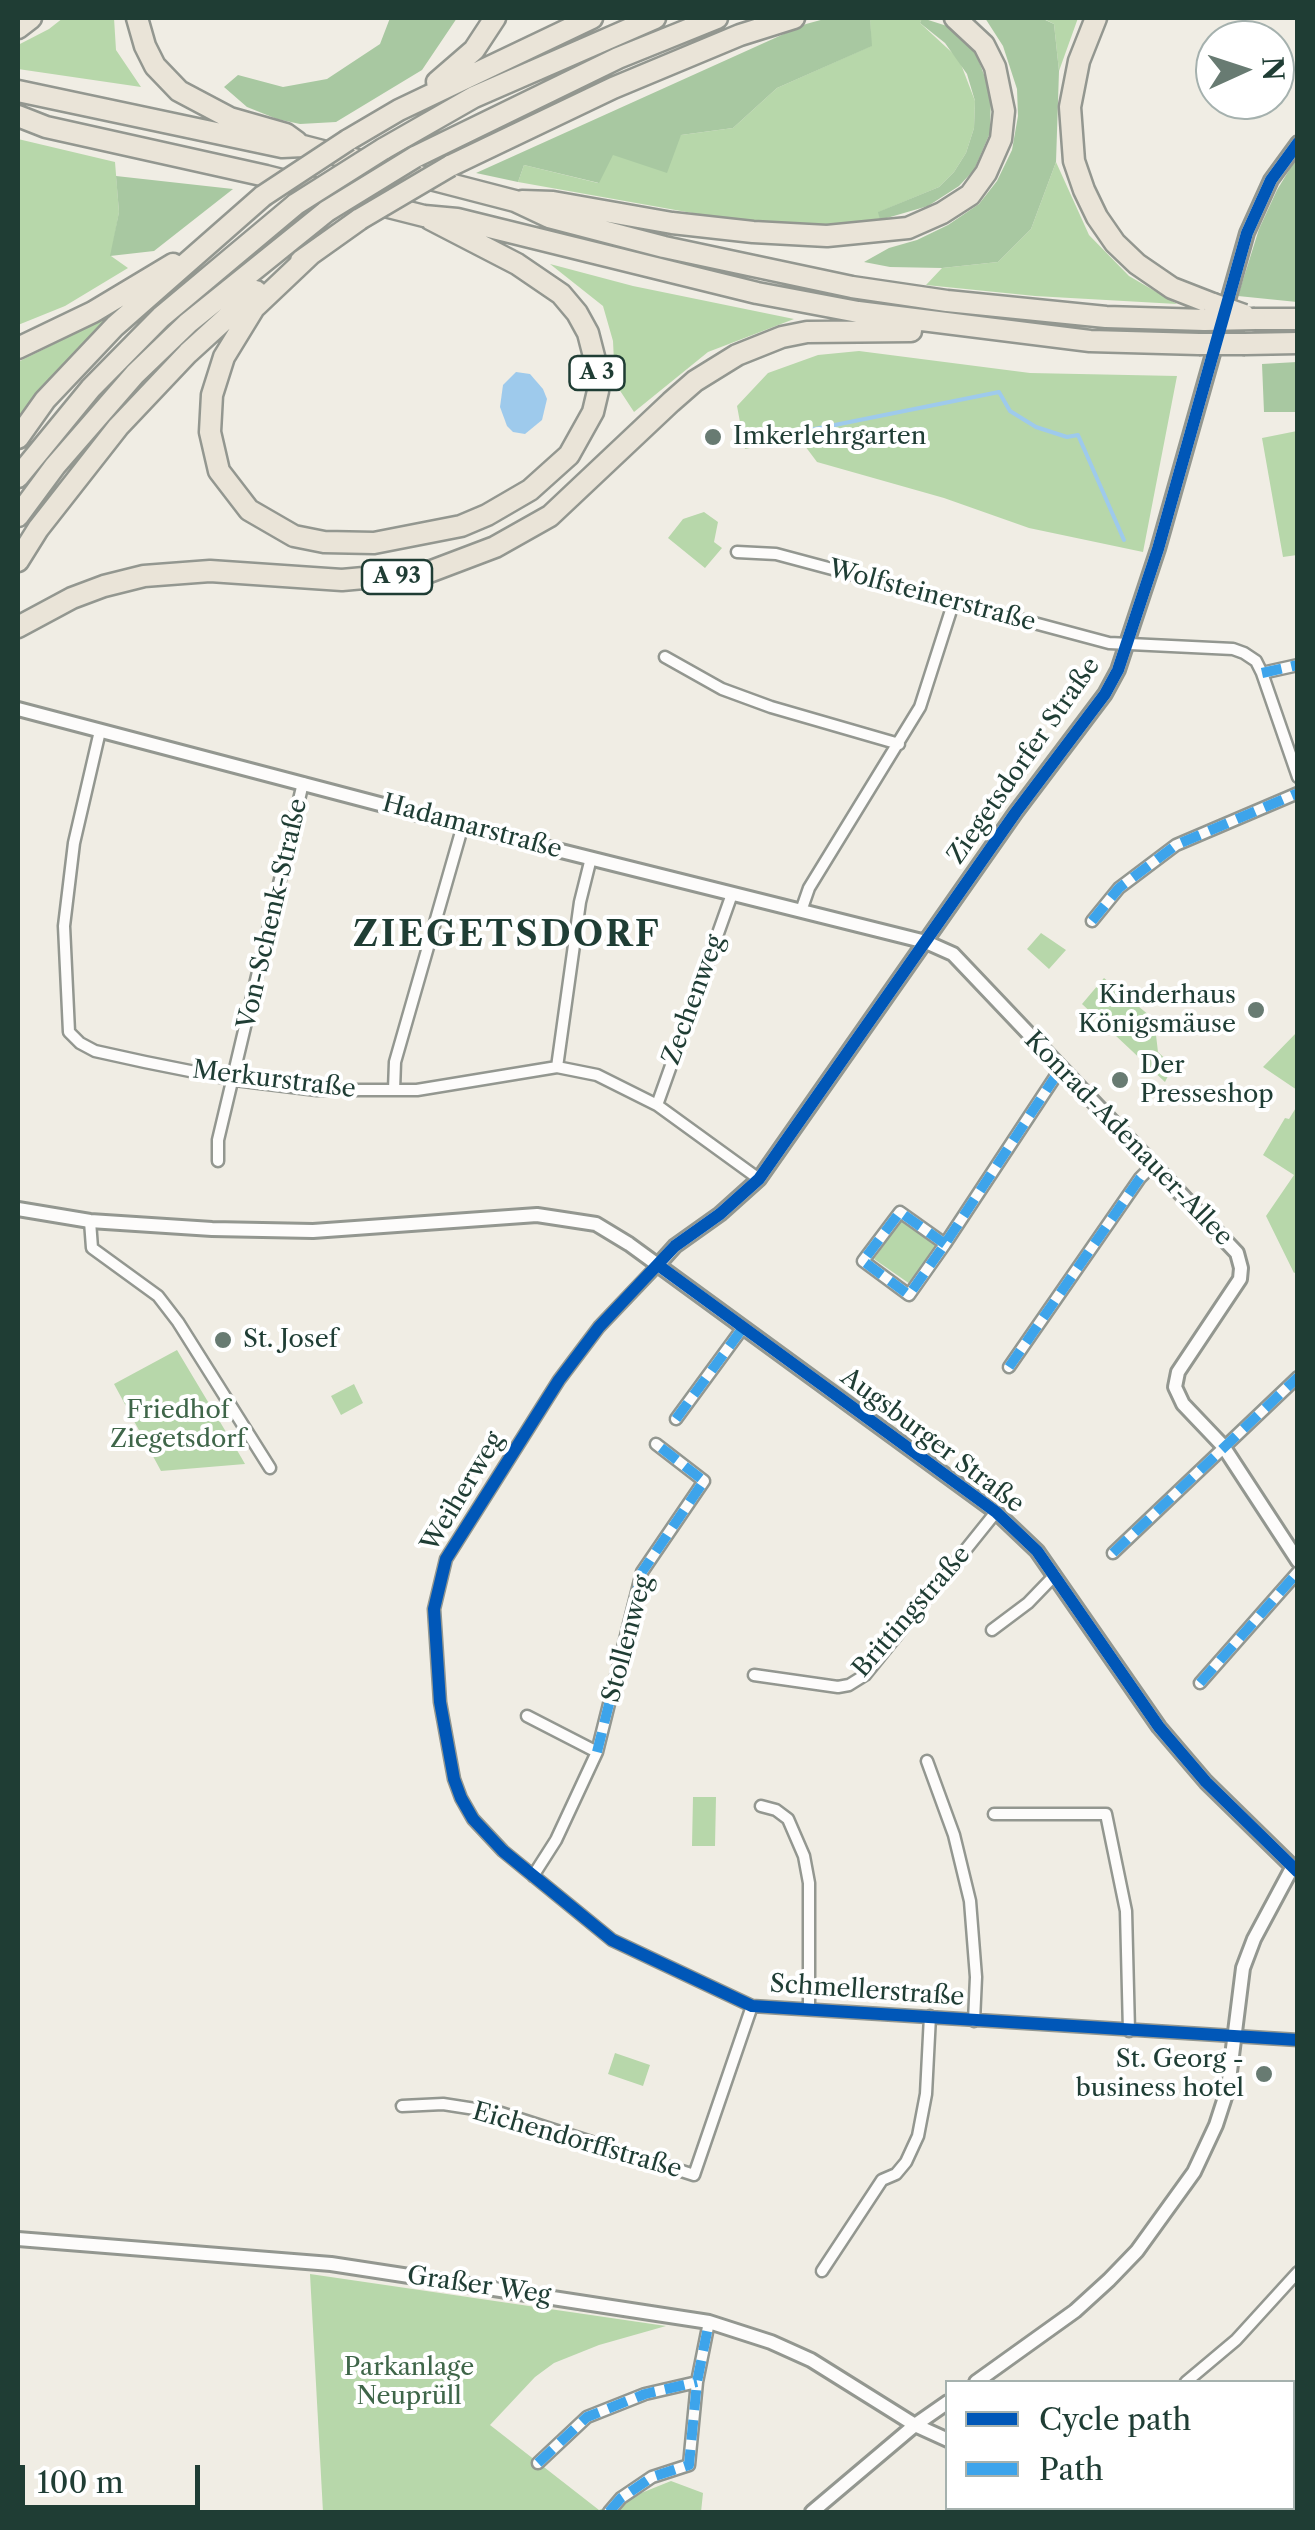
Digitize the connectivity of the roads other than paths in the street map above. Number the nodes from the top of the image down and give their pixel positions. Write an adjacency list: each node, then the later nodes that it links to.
1 (31, 18): 11 (highway)
2 (136, 18): 19 (highway)
3 (495, 18): 14 (highway)
4 (592, 18): 14 (highway)
5 (655, 18): 30 (highway, bridge)
6 (717, 18): 31 (highway, bridge)
7 (773, 18): 12 (highway)
8 (794, 18): 12 (highway)
9 (955, 18): 20 (highway)
10 (1096, 18): 24 (highway)
11 (18, 28)
12 (740, 35): 22 (highway, bridge)
13 (18, 91): 19 (highway)
14 (399, 110): 23 (highway, bridge)
15 (18, 116): 16 (highway, A 93)
16 (46, 126): 17 (highway, A 93); 21 (highway, A 93)
17 (18, 127)
18 (1298, 143): 36 (street, Ziegetsdorfer Straße)
19 (303, 146): 20 (highway)
20 (515, 201): 24 (highway)
21 (424, 216): 22 (highway, A 3); 26 (highway, A 93)
22 (311, 254): 33 (highway)
23 (193, 255): 28 (highway); 29 (highway)
24 (1209, 312): 25 (highway, bridge)
25 (1298, 319)
26 (955, 326): 27 (highway, A 93, bridge); 35 (highway, A 93)
27 (1298, 344)
28 (18, 348)
29 (18, 438)
30 (18, 477)
31 (18, 516)
32 (736, 552): 34 (street, Wolfsteinerstraße)
33 (18, 561)
34 (952, 604): 36 (street, Wolfsteinerstraße); 42 (street)
35 (18, 628)
36 (1127, 644): 39 (street, Wolfsteinerstraße); 51 (street, Ziegetsdorfer Straße)
37 (665, 657): 42 (street)
38 (1298, 665): 39 (street)
39 (1262, 672): 43 (street)
40 (18, 708): 41 (street, Hadamarstraße)
41 (100, 731): 44 (street, Hadamarstraße); 54 (street, Merkurstraße)
42 (899, 744): 49 (street)
43 (1298, 777)
44 (303, 783): 46 (street, Hadamarstraße); 54 (street, Von-Schenk-Straße)
45 (1298, 793): 50 (street)
46 (463, 825): 47 (street, Hadamarstraße); 55 (street)
47 (590, 858): 48 (street, Hadamarstraße); 52 (street)
48 (732, 894): 49 (street, Hadamarstraße); 56 (street, Zechenweg)
49 (802, 911): 51 (street, Hadamarstraße)
50 (1092, 920)
51 (926, 942): 53 (street, Konrad-Adenauer-Allee); 59 (street, Ziegetsdorfer Straße)
52 (557, 1067): 55 (street, Merkurstraße); 56 (street, Merkurstraße)
53 (1061, 1068): 58 (street, Konrad-Adenauer-Allee); 62 (street)
54 (235, 1080): 55 (street, Merkurstraße); 57 (street, Von-Schenk-Straße)
55 (394, 1090)
56 (657, 1106): 59 (street, Merkurstraße)
57 (218, 1161)
58 (1154, 1164): 65 (street); 69 (street, Konrad-Adenauer-Allee)
59 (759, 1179): 63 (street, Ziegetsdorfer Straße)
60 (18, 1210): 61 (street, Augsburger Straße)
61 (90, 1221): 63 (street, Augsburger Straße); 70 (street)
62 (945, 1244): 62 (street)
63 (658, 1265): 64 (street, Augsburger Straße); 85 (street, Weiherweg)
64 (742, 1330): 67 (street); 71 (street, Augsburger Straße)
65 (1008, 1367)
66 (1298, 1377): 69 (street)
67 (676, 1419)
68 (656, 1444): 80 (street, Stollenweg)
69 (1223, 1446): 72 (street); 73 (street, Konrad-Adenauer-Allee)
70 (270, 1468)
71 (996, 1512): 75 (street, Augsburger Straße); 77 (street, Brittingstraße)
72 (1113, 1553)
73 (1298, 1561)
74 (1298, 1572): 78 (street)
75 (1055, 1576): 76 (street); 84 (street, Augsburger Straße)
76 (992, 1630)
77 (754, 1675)
78 (1200, 1683)
79 (527, 1716): 80 (street)
80 (596, 1752): 85 (street, Stollenweg)
81 (927, 1762): 89 (street)
82 (761, 1806): 87 (street)
83 (994, 1814): 90 (street)
84 (1296, 1866): 91 (street)
85 (533, 1876): 86 (street, Schmellerstraße)
86 (752, 2006): 87 (street, Schmellerstraße); 93 (street, Eichendorffstraße)
87 (809, 2008): 88 (street, Schmellerstraße)
88 (930, 2016): 89 (street, Schmellerstraße); 95 (street)
89 (974, 2021): 90 (street, Schmellerstraße)
90 (1130, 2031): 91 (street, Schmellerstraße)
91 (1234, 2036): 92 (street, Schmellerstraße); 98 (street)
92 (1298, 2040)
93 (402, 2106)
94 (18, 2239): 97 (street, Graßer Weg)
95 (822, 2271)
96 (1298, 2272): 99 (street)
97 (709, 2322): 100 (street); 102 (street, Graßer Weg)
98 (979, 2380)
99 (1188, 2380)
100 (697, 2382): 104 (street); 105 (street)
101 (945, 2404): 102 (street)
102 (915, 2424): 103 (street, Graßer Weg); 106 (street)
103 (945, 2439)
104 (538, 2463)
105 (610, 2512)
106 (812, 2512)

